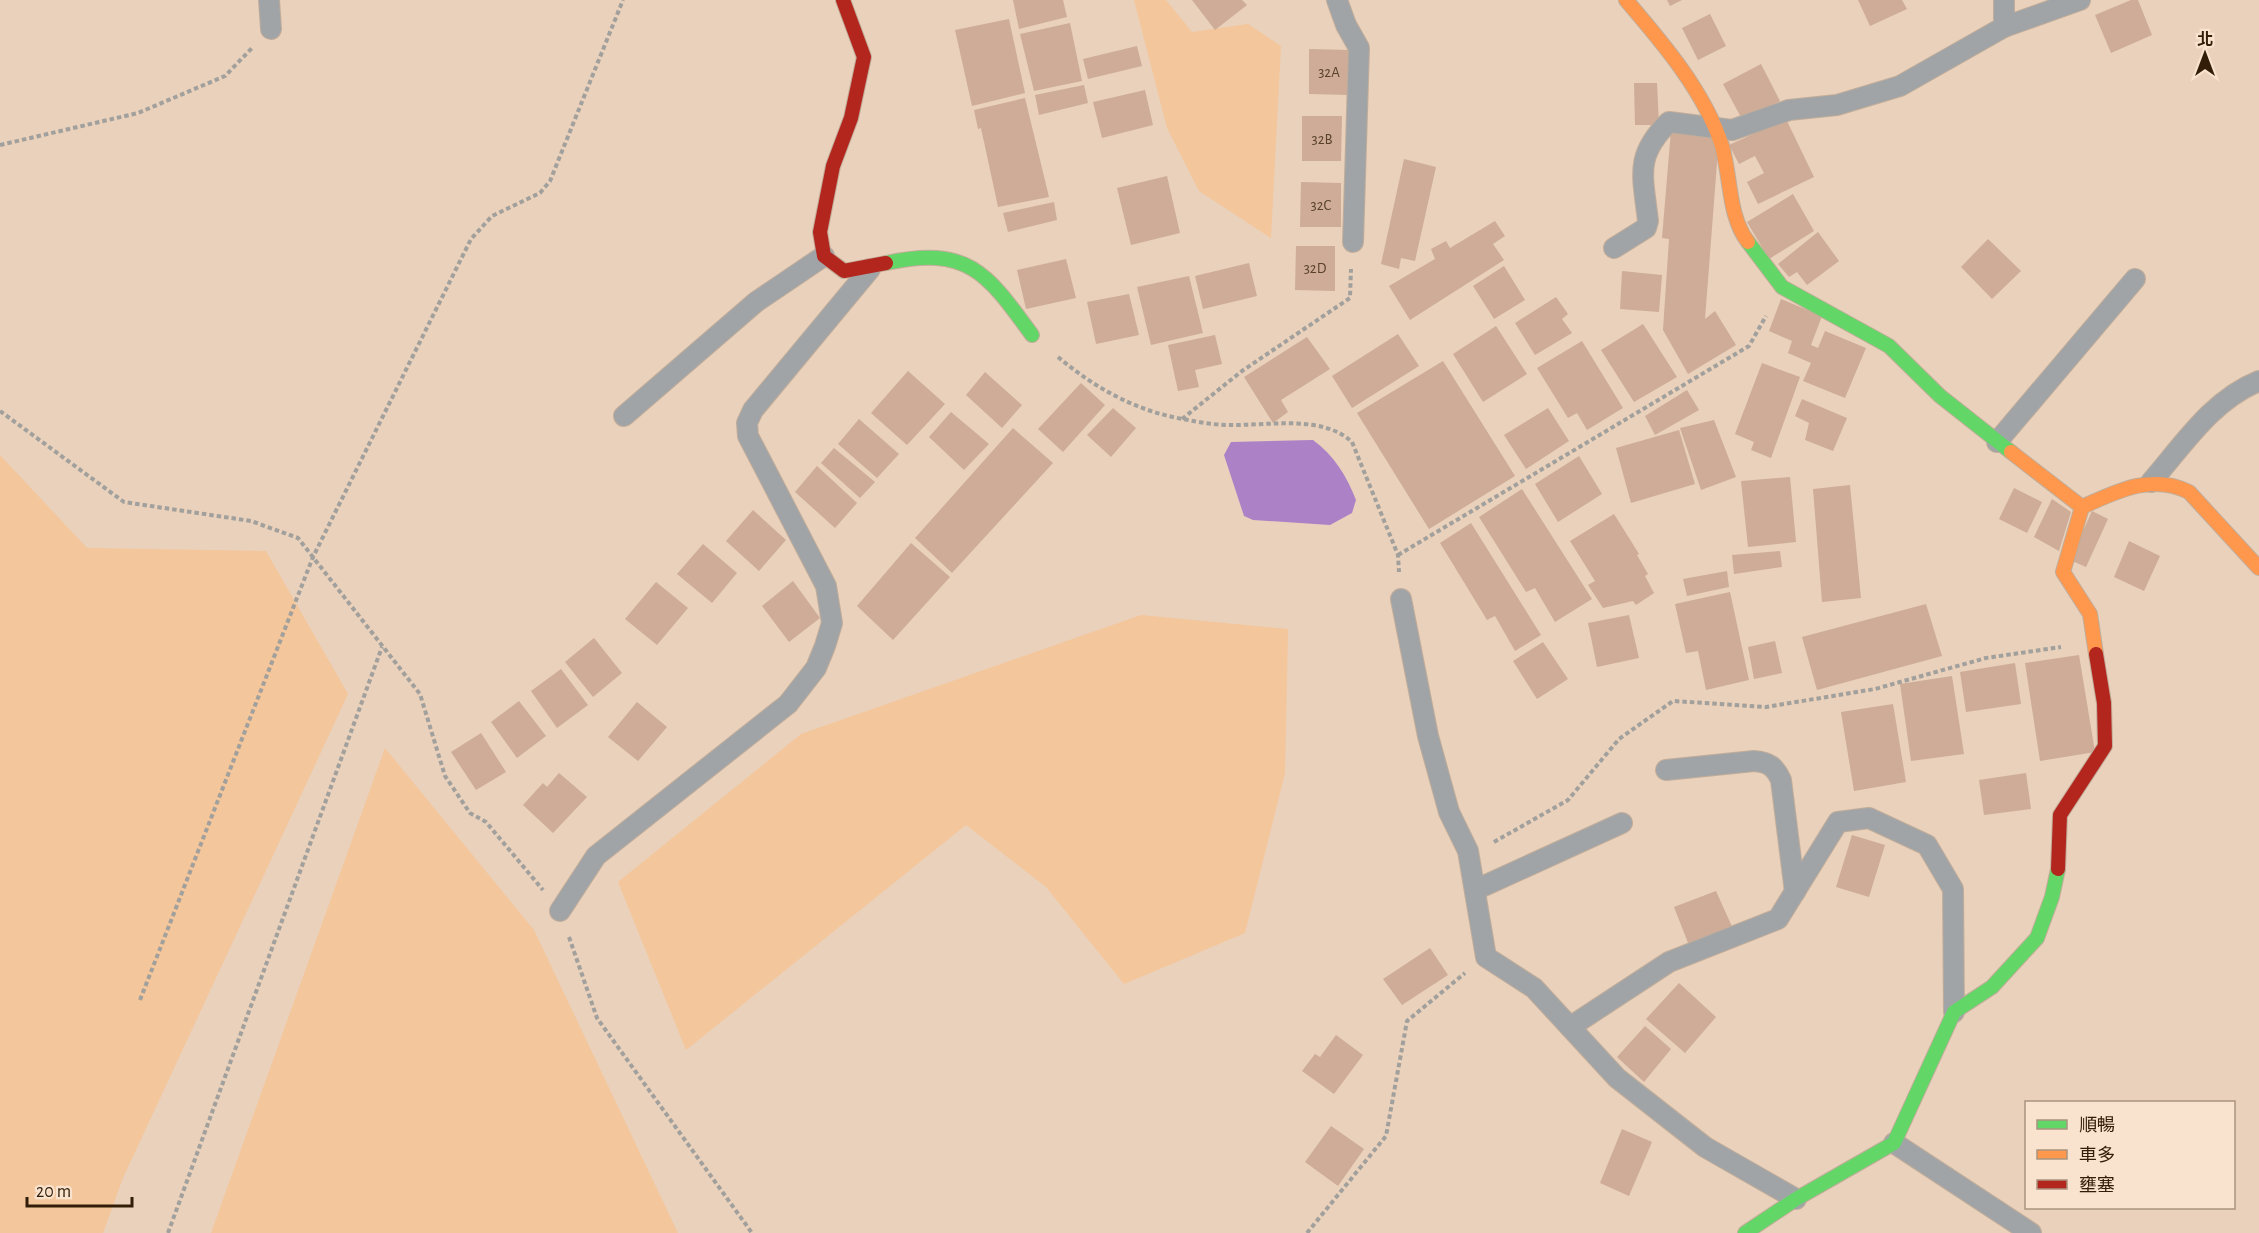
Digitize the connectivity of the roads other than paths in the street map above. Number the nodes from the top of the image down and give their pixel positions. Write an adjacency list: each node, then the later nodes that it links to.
1 (269, 0): 8 (lane)
2 (843, 0): 12 (street)
3 (1337, 0): 10 (lane)
4 (1626, 0): 9 (street)
5 (2004, 0): 7 (lane)
6 (2080, 0): 7 (lane)
7 (2004, 27): 9 (lane)
8 (271, 29)
9 (1715, 128): 11 (lane); 18 (street)
10 (1353, 242)
11 (1614, 248)
12 (824, 256): 13 (street); 17 (lane)
13 (870, 268): 15 (street); 27 (lane)
14 (2135, 279): 18 (lane)
15 (1032, 335)
16 (2259, 381): 19 (lane)
17 (624, 416)
18 (1997, 442): 20 (street)
19 (2151, 482): 20 (street); 21 (street)
20 (2082, 507): 28 (street)
21 (2259, 568)
22 (1401, 599): 25 (lane)
23 (1666, 770): 26 (lane)
24 (1622, 823): 25 (lane)
25 (1475, 890): 29 (lane)
26 (1795, 892): 28 (lane); 29 (lane)
27 (560, 911)
28 (1954, 1012): 30 (street)
29 (1570, 1027): 31 (lane)
30 (1894, 1143): 31 (street); 33 (lane)
31 (1796, 1199): 32 (street)
32 (1745, 1233)
33 (2031, 1233)

